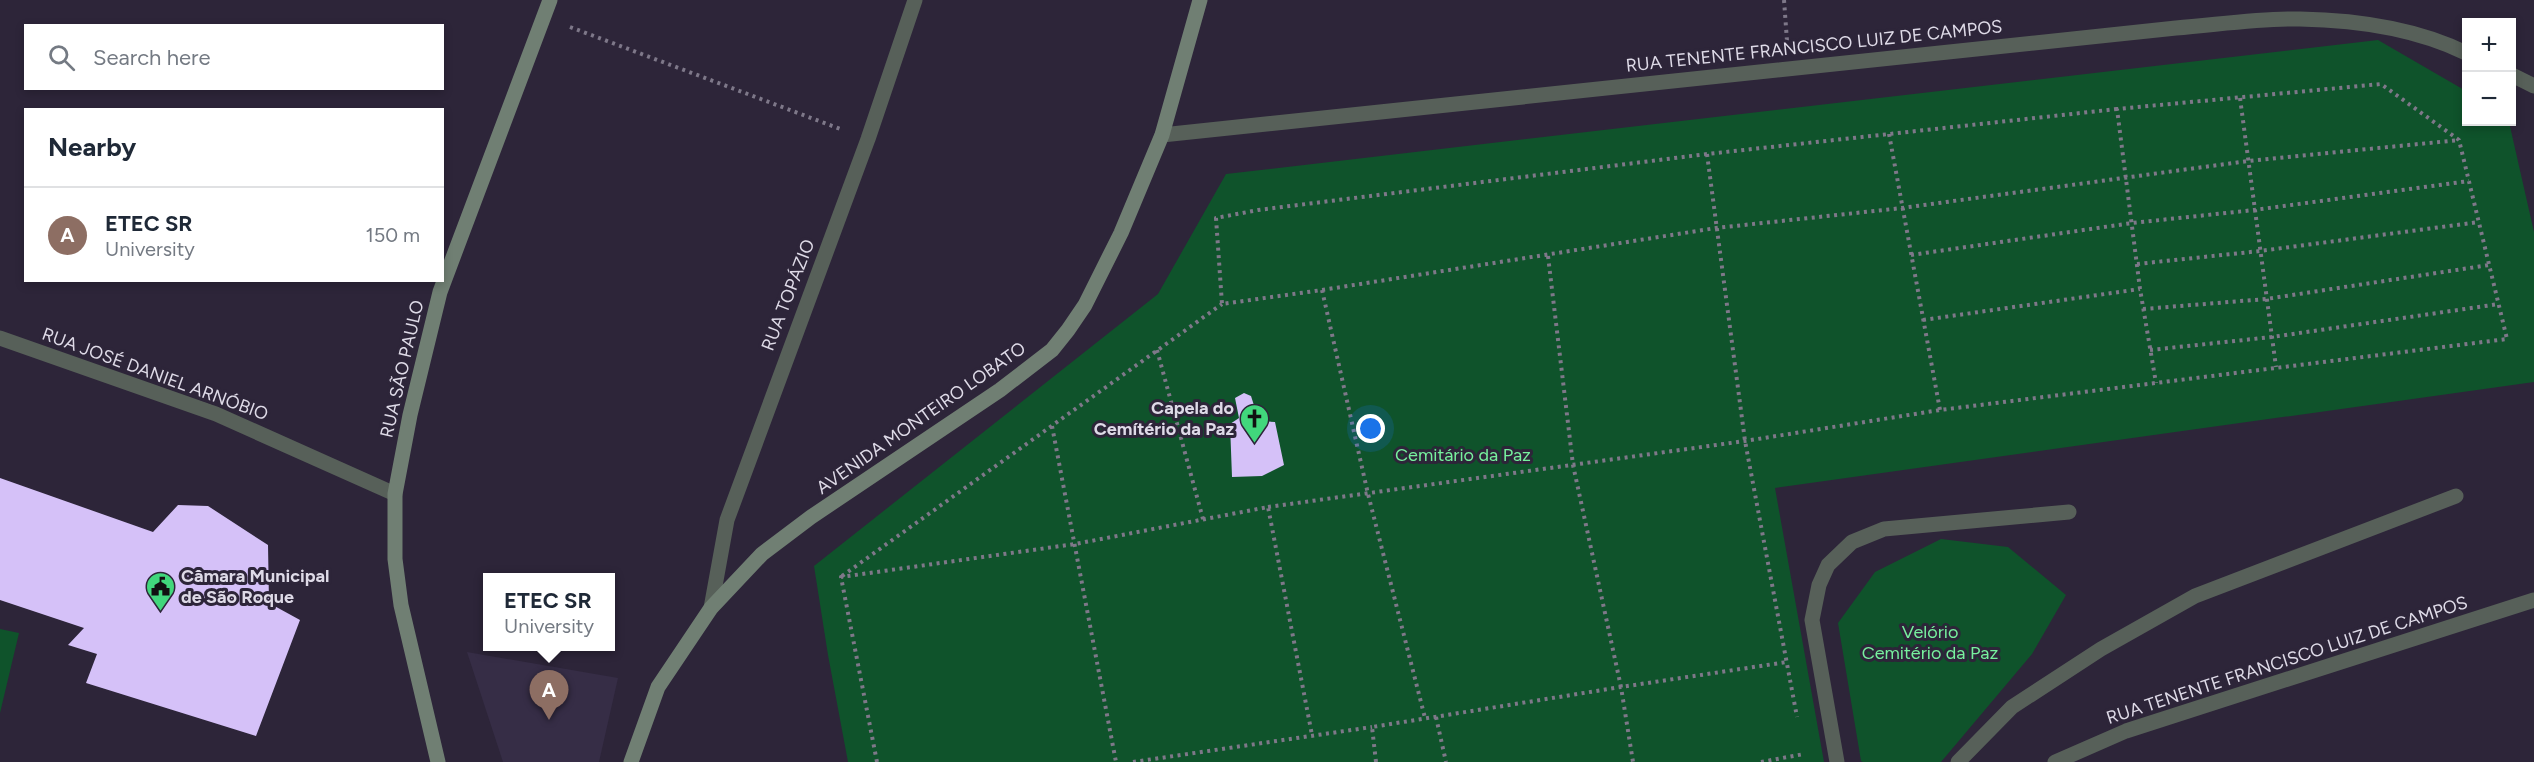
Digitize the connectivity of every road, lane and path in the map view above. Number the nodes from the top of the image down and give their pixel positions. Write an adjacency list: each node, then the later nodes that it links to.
1 (550, 0): 5 (street, RUA SÃO PAULO)
2 (915, 0): 15 (street, RUA TOPÁZIO)
3 (1200, 0): 14 (street, AVENIDA MONTEIRO LOBATO)
4 (1784, 0): 7 (path)
5 (544, 17): 15 (path); 31 (street, RUA SÃO PAULO)
6 (2462, 51): 7 (street, RUA TENENTE FRANCISCO LUIZ DE CAMPOS)
7 (1790, 69): 14 (street, RUA TENENTE FRANCISCO LUIZ DE CAMPOS)
8 (2516, 77): 9 (street)
9 (2532, 85): 11 (street)
10 (2240, 98): 12 (path); 16 (path); 18 (path)
11 (2534, 99)
12 (2117, 110): 13 (path); 19 (path)
13 (1889, 134): 17 (path); 21 (path)
14 (1162, 135): 59 (street, AVENIDA MONTEIRO LOBATO)
15 (868, 139): 59 (street, RUA TOPÁZIO)
16 (2459, 140): 18 (path); 20 (path)
17 (1707, 154): 25 (path); 36 (path)
18 (2248, 161): 19 (path); 22 (path)
19 (2126, 177): 21 (path); 24 (path)
20 (2469, 181): 22 (path); 23 (path)
21 (1902, 208): 25 (path); 28 (path)
22 (2254, 210): 24 (path); 26 (path)
23 (2479, 222): 26 (path); 30 (path)
24 (2132, 223): 28 (path); 29 (path)
25 (1716, 228): 27 (path); 48 (path)
26 (2260, 251): 29 (path); 35 (path)
27 (1548, 255): 34 (path); 49 (path)
28 (1911, 255): 39 (path)
29 (2137, 264): 33 (path)
30 (2489, 265): 35 (path); 37 (path)
31 (444, 281)
32 (444, 282): 50 (street, RUA SÃO PAULO)
33 (2140, 289): 38 (path); 39 (path)
34 (1322, 290): 36 (path); 51 (path)
35 (2266, 299): 38 (path); 40 (path)
36 (1222, 304): 42 (path)
37 (2499, 304): 40 (path); 44 (path)
38 (2143, 309): 43 (path)
39 (1923, 320): 46 (path)
40 (2272, 337): 43 (path); 44 (path)
41 (0, 338): 50 (street, RUA JOSÉ DANIEL ARNÓBIO)
42 (1157, 350): 47 (path); 55 (path)
43 (2150, 350): 45 (path)
44 (2276, 368): 45 (path)
45 (2156, 383): 46 (path)
46 (1940, 410): 48 (path)
47 (1052, 426): 56 (path); 57 (path)
48 (1745, 441): 49 (path); 60 (path)
49 (1573, 465): 51 (path); 61 (path)
50 (395, 494): 69 (street, RUA SÃO PAULO)
51 (1368, 494): 53 (path); 63 (path)
52 (2456, 496): 80 (street)
53 (1268, 507): 55 (path); 66 (path)
54 (2069, 512): 79 (street)
55 (1203, 519): 56 (path)
56 (1075, 544): 57 (path); 72 (path)
57 (841, 577): 71 (path)
58 (2534, 600): 81 (street, RUA TENENTE FRANCISCO LUIZ DE CAMPOS)
59 (711, 608): 70 (street, AVENIDA MONTEIRO LOBATO)
60 (1787, 662): 61 (path); 64 (path)
61 (1620, 687): 62 (path); 76 (path)
62 (1436, 717): 63 (path); 75 (path)
63 (1425, 718): 65 (path)
64 (1798, 720)
65 (1372, 727): 66 (path); 74 (path)
66 (1312, 735): 73 (path)
67 (1802, 743): 68 (path)
68 (1804, 754): 77 (path); 78 (path)
69 (438, 762)
70 (631, 762)
71 (877, 762)
72 (1116, 762)
73 (1133, 762)
74 (1377, 762)
75 (1446, 762)
76 (1633, 762)
77 (1761, 762)
78 (1806, 762)
79 (1837, 762)
80 (1958, 762)
81 (2055, 762)

